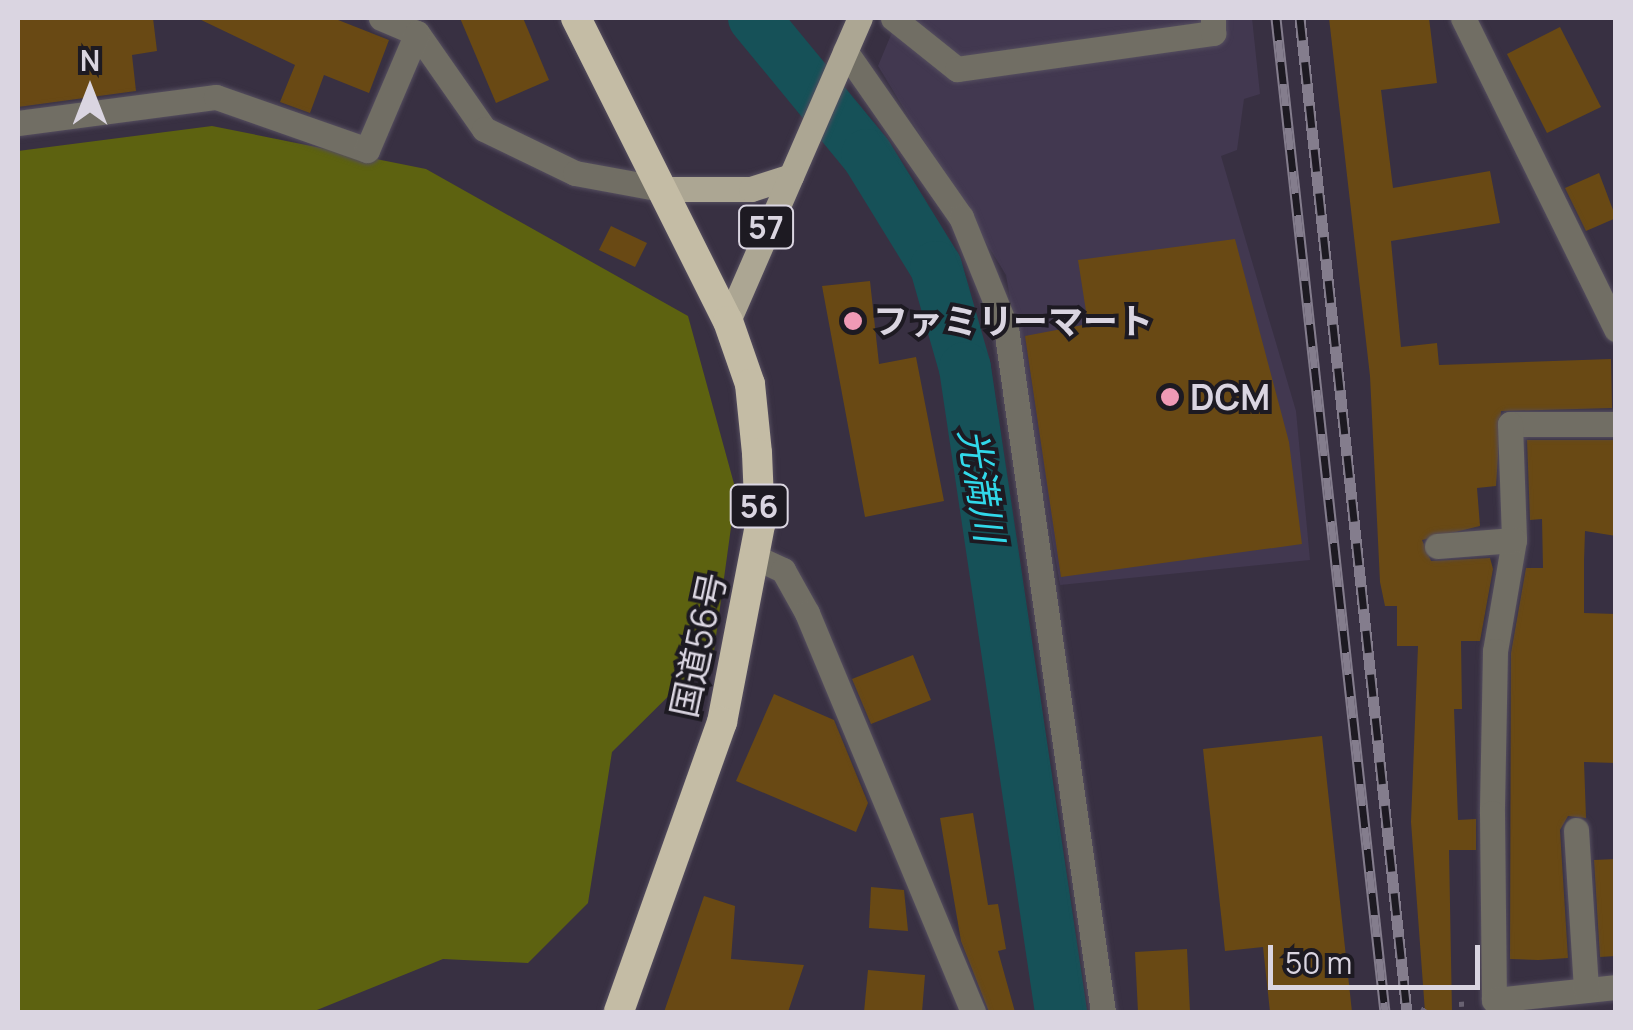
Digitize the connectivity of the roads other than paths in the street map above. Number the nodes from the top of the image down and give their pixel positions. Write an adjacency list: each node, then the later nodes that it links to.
1 (382, 18): 7 (street)
2 (576, 18): 11 (highway, 国道56号 / 56)
3 (860, 18): 8 (main road, 57)
4 (894, 18): 5 (street)
5 (1213, 18)
6 (1469, 22): 13 (street)
7 (417, 34): 9 (street); 11 (street)
8 (843, 58): 10 (main road, 57); 23 (street)
9 (18, 123)
10 (791, 176): 11 (main road, 57); 12 (main road, 57)
11 (662, 189): 12 (highway, 国道56号 / 56)
12 (728, 321): 17 (highway, 国道56号 / 56)
13 (1616, 328)
14 (1616, 424): 15 (street)
15 (1514, 540): 16 (street); 20 (street)
16 (1437, 546)
17 (755, 557): 21 (highway, 国道56号 / 56); 22 (street)
18 (1576, 830): 20 (street)
19 (1616, 987): 20 (street)
20 (1586, 990)
21 (619, 1012)
22 (974, 1012)
23 (1102, 1012)

